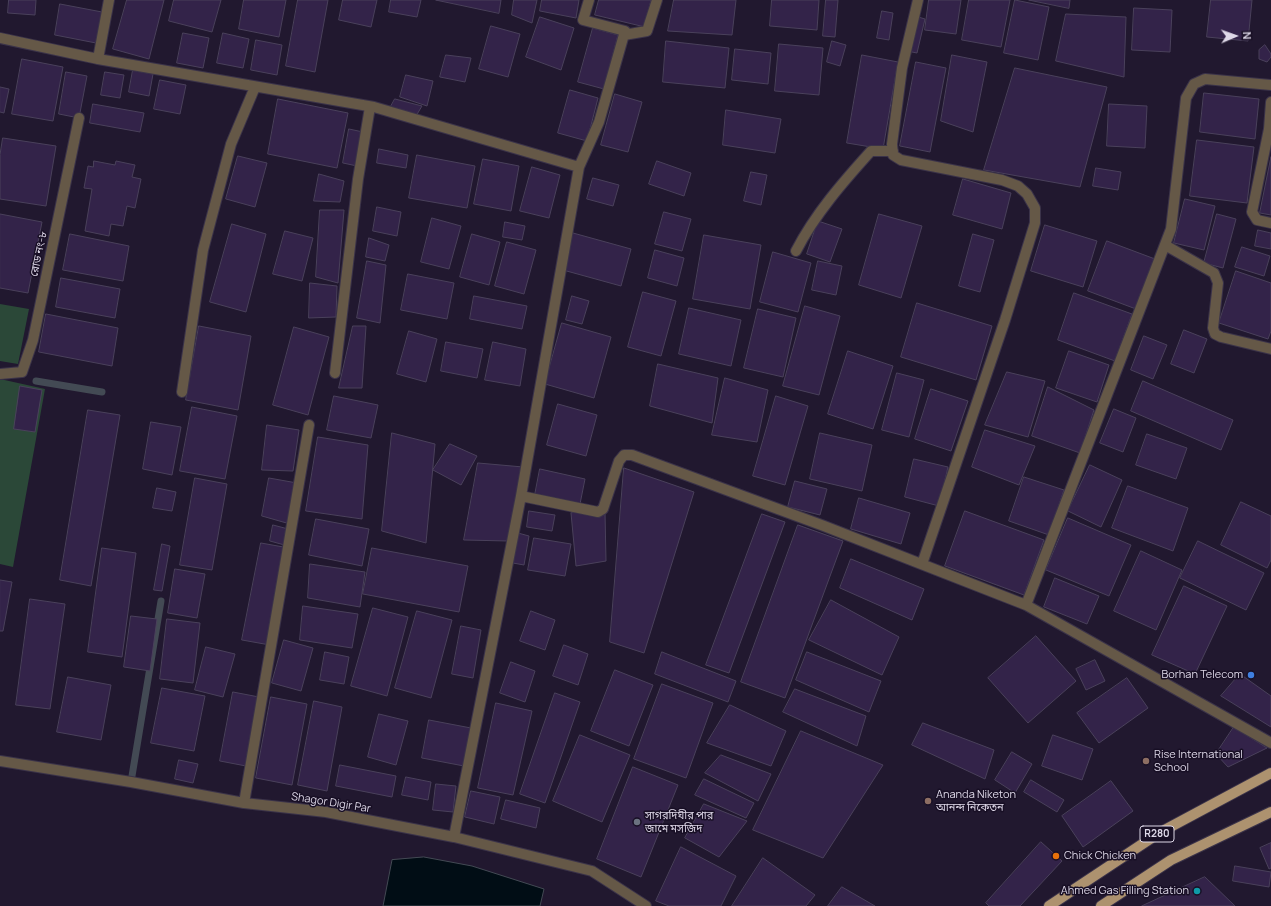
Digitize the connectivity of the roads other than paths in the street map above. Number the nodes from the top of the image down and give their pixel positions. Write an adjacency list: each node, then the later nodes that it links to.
1 (109, 0): 7 (street)
2 (589, 0): 5 (street)
3 (657, 0): 5 (street)
4 (918, 0): 14 (street)
5 (624, 35): 15 (street)
6 (0, 38): 7 (street)
7 (98, 58): 9 (street)
8 (1271, 84): 17 (street)
9 (255, 87): 11 (street); 22 (street)
10 (1271, 102): 13 (street)
11 (370, 106): 15 (street); 20 (street)
12 (79, 118): 21 (street, রোড নং-৮)
13 (1270, 129): 16 (street)
14 (893, 151): 18 (street); 25 (street)
15 (579, 167): 24 (street)
16 (1271, 223)
17 (1165, 245): 19 (street); 26 (street)
18 (796, 251)
19 (1271, 349)
20 (335, 373)
21 (0, 374)
22 (182, 392)
23 (309, 425): 30 (street)
24 (521, 496): 25 (street); 32 (street)
25 (922, 564): 26 (street)
26 (1026, 605): 27 (street)
27 (1271, 743)
28 (0, 761): 30 (street, Shagor Digir Par)
29 (1271, 772): 34 (main road, R280)
30 (244, 803): 32 (street, Shagor Digir Par)
31 (1271, 812): 35 (main road, R280)
32 (454, 837): 33 (street, Shagor Digir Par)
33 (646, 906)
34 (1049, 906)
35 (1101, 906)

